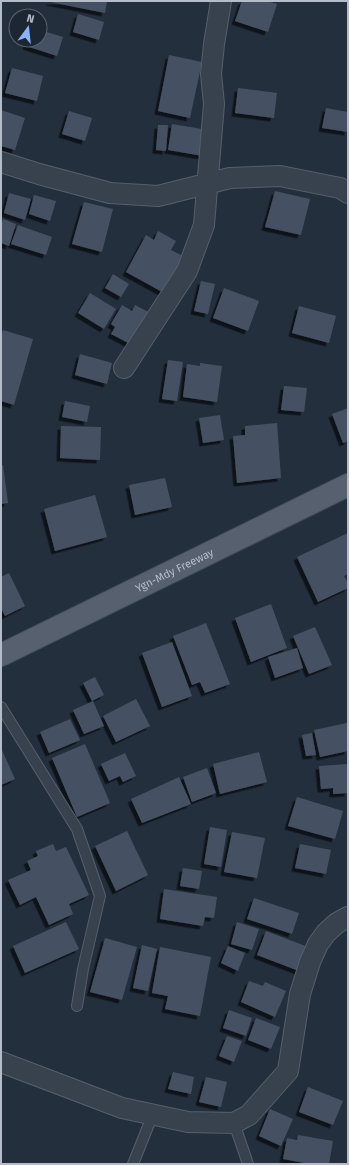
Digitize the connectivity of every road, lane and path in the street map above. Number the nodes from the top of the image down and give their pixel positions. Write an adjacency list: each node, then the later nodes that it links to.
1 (221, 1): 3 (street)
2 (1, 162): 3 (street)
3 (207, 184): 4 (street); 5 (street)
4 (348, 193)
5 (124, 368)
6 (348, 485): 7 (main road, Ygn-Mdy Freeway)
7 (1, 655)
8 (1, 707): 10 (lane)
9 (348, 917): 13 (street)
10 (78, 1006)
11 (1, 1062): 12 (street)
12 (152, 1114): 13 (street); 14 (lane)
13 (234, 1123): 15 (lane)
14 (133, 1164)
15 (248, 1164)

